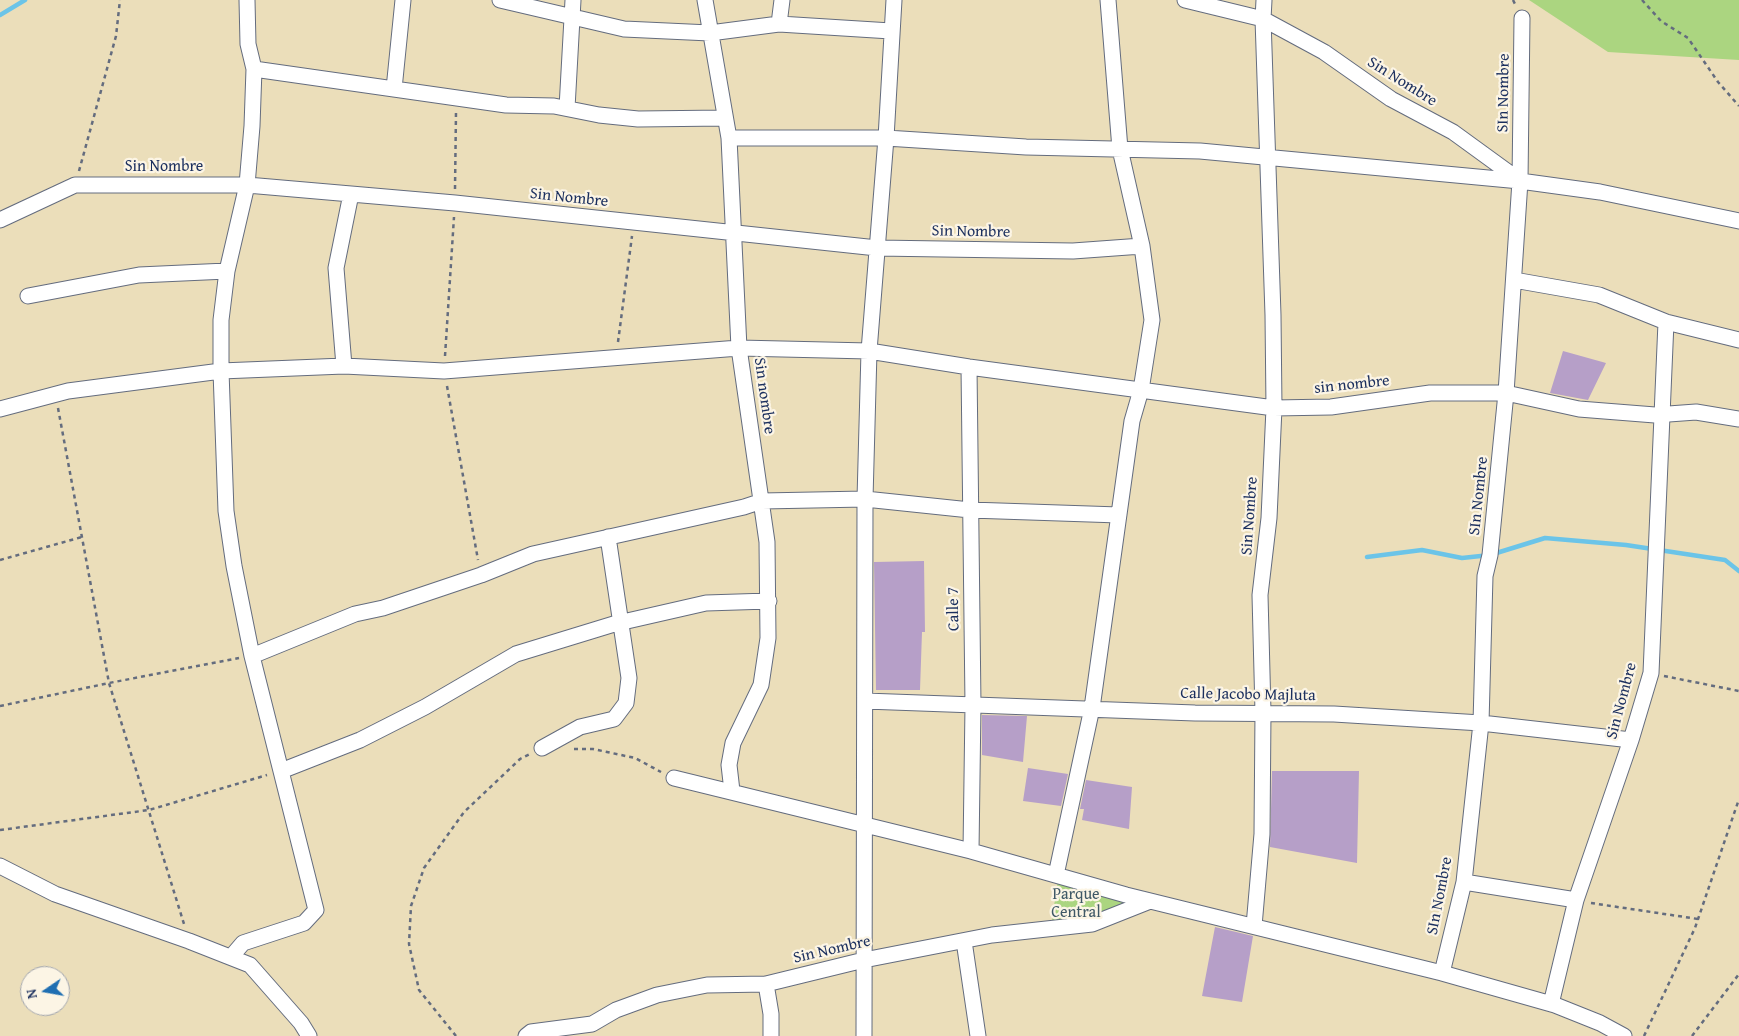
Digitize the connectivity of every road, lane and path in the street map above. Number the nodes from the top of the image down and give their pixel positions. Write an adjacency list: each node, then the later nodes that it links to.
1 (120, 0): 30 (path)
2 (247, 0): 19 (street)
3 (403, 0): 20 (street)
4 (500, 0): 13 (street)
5 (573, 0): 13 (street)
6 (706, 0): 18 (street, Sin nombre)
7 (782, 0): 16 (street)
8 (894, 0): 17 (street)
9 (1108, 0): 27 (street)
10 (1185, 0): 15 (street, Sin Nombre)
11 (1264, 0): 15 (street, Sin Nombre)
12 (1642, 0): 22 (path)
13 (574, 16): 18 (street); 23 (street)
14 (1522, 18): 29 (street, SIn Nombre)
15 (1262, 19): 28 (street, Sin Nombre); 29 (street, Sin Nombre)
16 (778, 24): 17 (street); 18 (street)
17 (891, 32): 26 (street)
18 (710, 33): 24 (street, Sin nombre)
19 (254, 69): 20 (street); 31 (street)
20 (394, 89): 21 (street)
21 (456, 98): 23 (street); 33 (path)
22 (1739, 106)
23 (567, 108): 24 (street)
24 (725, 118): 25 (street, Sin nombre)
25 (729, 138): 26 (street); 37 (street, Sin nombre)
26 (886, 138): 27 (street); 39 (street)
27 (1120, 149): 28 (street); 38 (street)
28 (1269, 159): 29 (street); 55 (street, Sin Nombre)
29 (1520, 181): 35 (street); 41 (street, SIn Nombre)
30 (75, 184): 31 (street, Sin Nombre); 34 (street, Sin Nombre)
31 (247, 185): 32 (street, Sin Nombre); 40 (street)
32 (350, 194): 33 (street, Sin Nombre); 48 (street)
33 (454, 203): 36 (street, Sin Nombre); 50 (path)
34 (0, 220)
35 (1739, 221)
36 (633, 223): 37 (street, Sin Nombre); 47 (path)
37 (733, 233): 39 (street, Sin Nombre); 45 (street, Sin nombre)
38 (1142, 246): 39 (street, Sin Nombre); 52 (street)
39 (877, 248): 46 (street)
40 (227, 271): 42 (street); 51 (street)
41 (1514, 280): 43 (street); 53 (street, SIn Nombre)
42 (28, 296)
43 (1666, 322): 44 (street); 57 (street, Sin Nombre)
44 (1739, 340)
45 (739, 348): 46 (street, sin nombre); 47 (street, sin nombre); 60 (street, Sin nombre)
46 (869, 351): 49 (street, sin nombre); 59 (street)
47 (616, 356): 50 (street, sin nombre)
48 (344, 366): 50 (street, sin nombre); 51 (street, sin nombre)
49 (969, 367): 52 (street, sin nombre); 61 (street, Calle 7)
50 (444, 371): 66 (path)
51 (220, 372): 54 (street, sin nombre); 69 (street)
52 (1141, 390): 55 (street, sin nombre); 62 (street)
53 (1506, 393): 55 (street, sin nombre); 57 (street, sin nombre); 78 (street, SIn Nombre)
54 (56, 394): 56 (street, sin nombre); 63 (path)
55 (1274, 408): 77 (street, Sin Nombre)
56 (0, 409)
57 (1661, 414): 58 (street, sin nombre); 70 (street, Sin Nombre)
58 (1739, 419)
59 (865, 499): 60 (street); 61 (street); 73 (street)
60 (762, 501): 64 (street); 67 (street, Sin nombre)
61 (970, 510): 62 (street); 74 (street, Calle 7)
62 (1119, 515): 76 (street)
63 (82, 537): 65 (path); 71 (path)
64 (608, 537): 66 (street); 68 (street)
65 (0, 560)
66 (481, 575): 69 (street)
67 (769, 601): 68 (street); 84 (street, Sin nombre)
68 (621, 622): 80 (street); 82 (street)
69 (252, 656): 71 (path); 82 (street)
70 (1651, 673): 72 (path); 79 (street, Sin Nombre)
71 (109, 682): 75 (path); 86 (path)
72 (1739, 691)
73 (865, 701): 74 (street, Calle Jacobo Majluta); 87 (street)
74 (973, 705): 76 (street, Calle Jacobo Majluta); 89 (street, Calle 7)
75 (0, 706)
76 (1092, 708): 77 (street, Calle Jacobo Majluta); 91 (street)
77 (1263, 712): 78 (street, Calle Jacobo Majluta); 96 (street, Sin Nombre)
78 (1481, 724): 79 (street, Calle Jacobo Majluta); 92 (street, SIn Nombre)
79 (1630, 740): 93 (street, Sin Nombre)
80 (542, 748): 106 (path)
81 (567, 748): 83 (path)
82 (281, 772): 86 (path); 99 (street)
83 (674, 778): 84 (street)
84 (732, 791): 87 (street)
85 (1739, 799): 95 (path)
86 (149, 810): 88 (path); 97 (path)
87 (864, 825): 89 (street); 100 (street)
88 (0, 830)
89 (971, 850): 91 (street)
90 (0, 866): 97 (street)
91 (1056, 875): 94 (street)
92 (1464, 882): 93 (street); 101 (street, SIn Nombre)
93 (1576, 900): 95 (path); 104 (street, Sin Nombre)
94 (1150, 901): 96 (street); 98 (street, Sin Nombre)
95 (1698, 919): 112 (path)
96 (1254, 926): 101 (street)
97 (190, 941): 99 (street)
98 (964, 941): 100 (street, Sin Nombre); 110 (street)
99 (232, 958): 105 (street)
100 (864, 960): 103 (street, Sin Nombre); 109 (street)
101 (1442, 973): 104 (street)
102 (1739, 974): 113 (path)
103 (766, 984): 107 (street, Sin Nombre); 108 (street)
104 (1550, 1004): 111 (street)
105 (310, 1036)
106 (456, 1036)
107 (526, 1036)
108 (772, 1036)
109 (864, 1036)
110 (978, 1036)
111 (1624, 1036)
112 (1644, 1036)
113 (1692, 1036)

